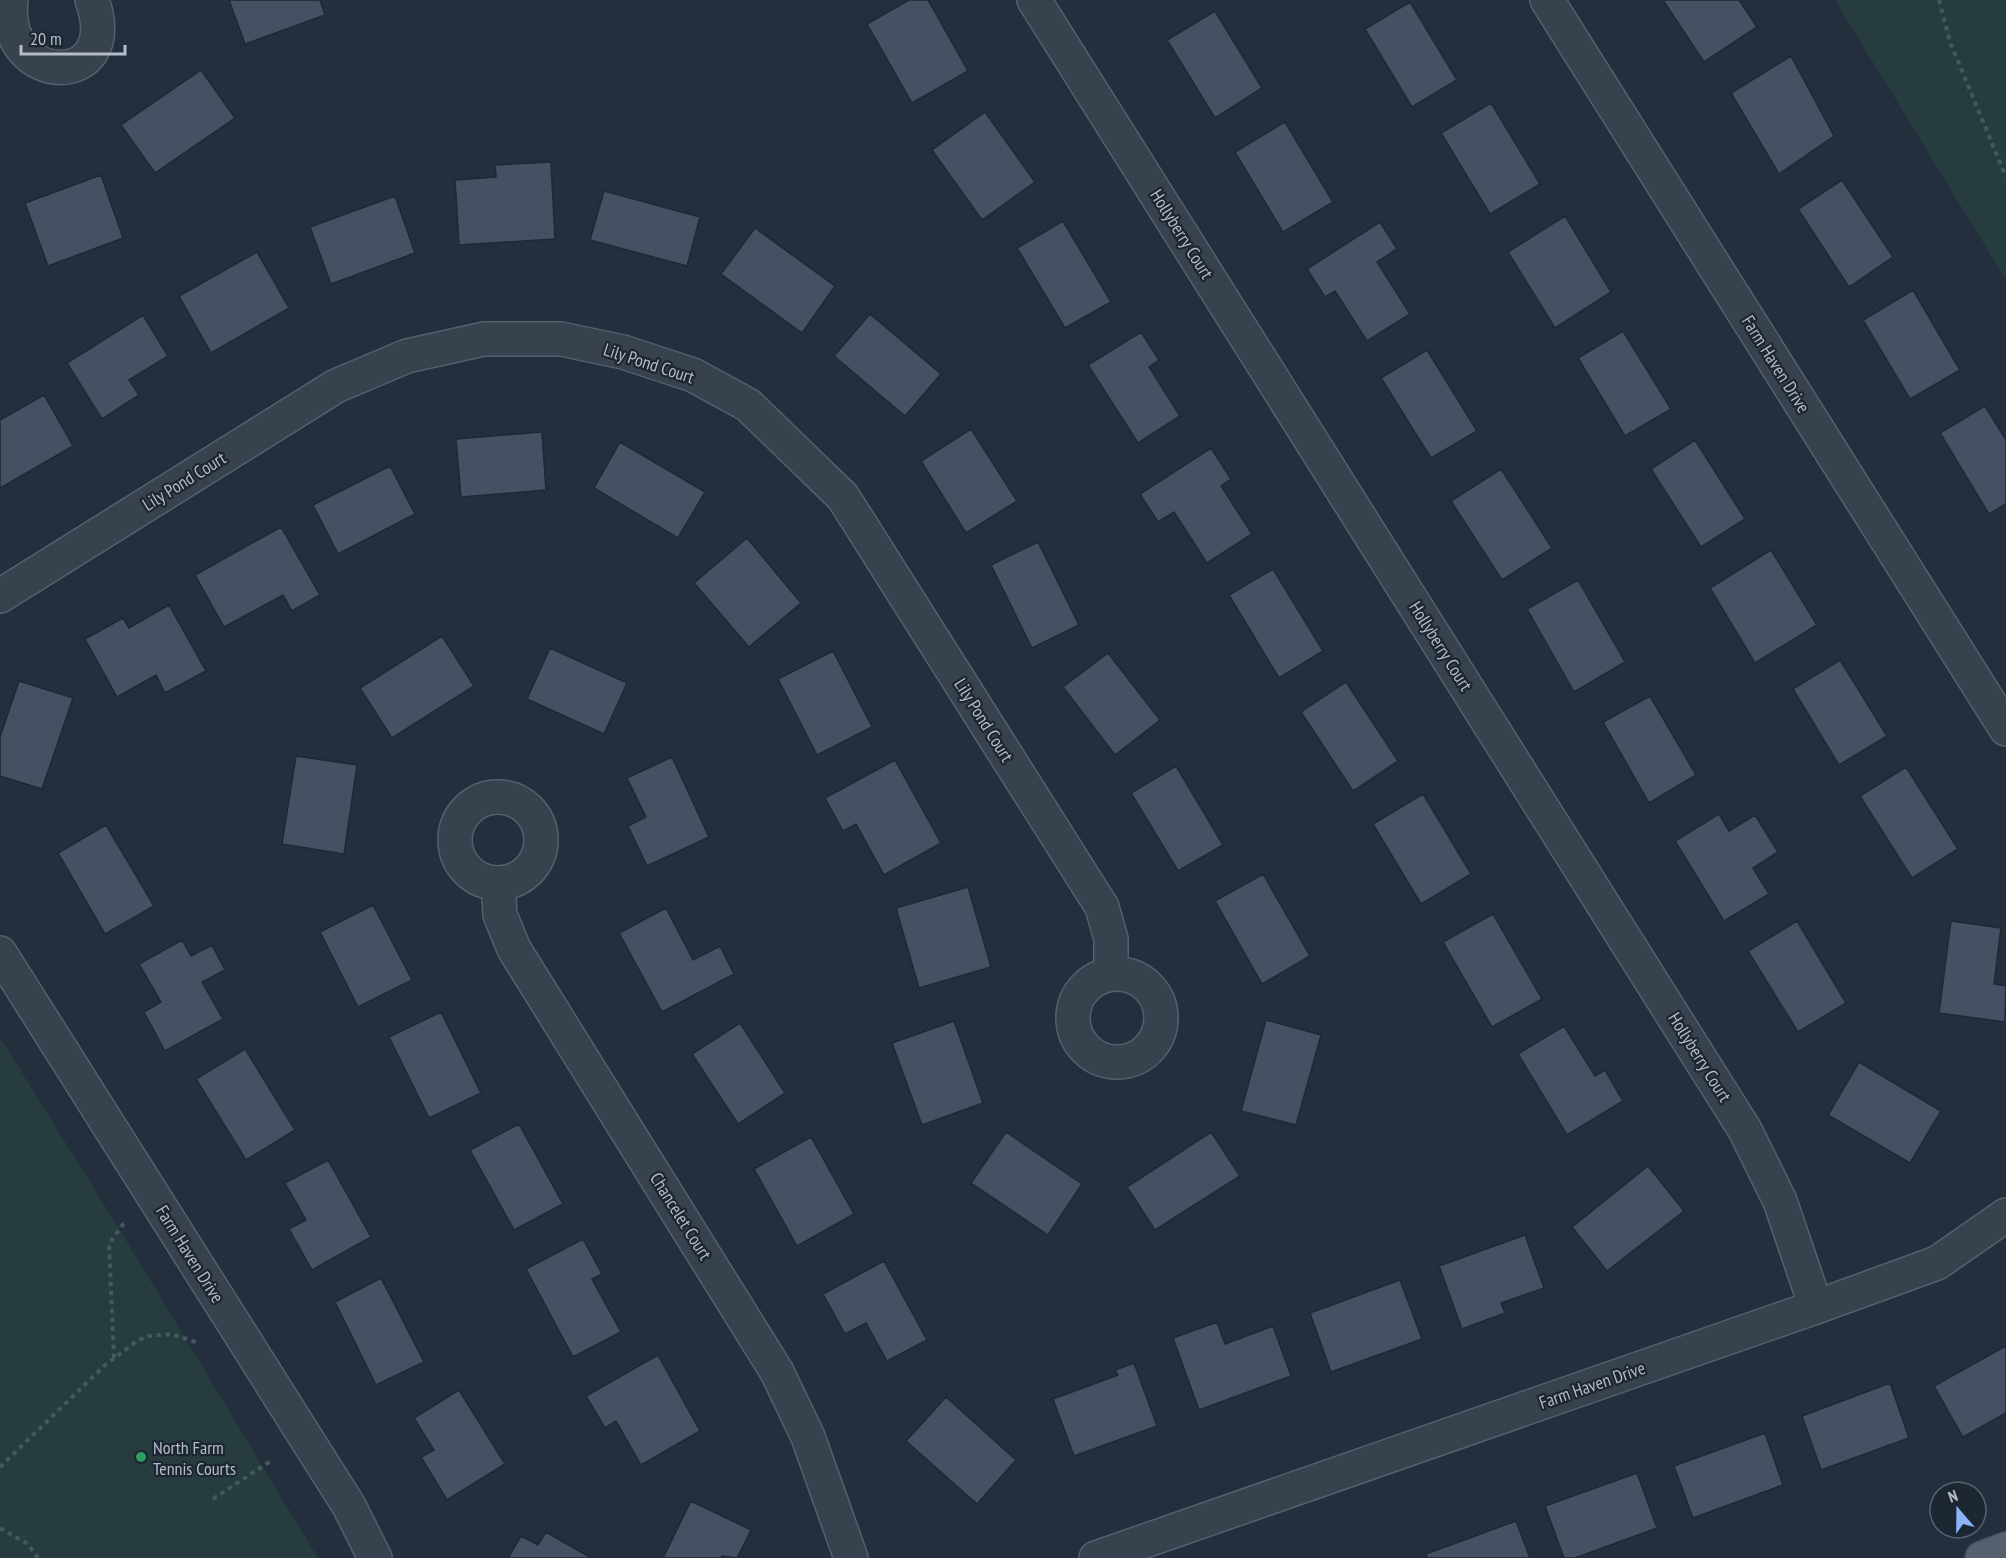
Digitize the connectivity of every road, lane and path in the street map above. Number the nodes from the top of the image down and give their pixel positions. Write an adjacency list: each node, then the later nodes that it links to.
1 (11, 0): 2 (street)
2 (92, 0)
3 (1035, 0): 14 (street, Hollyberry Court)
4 (1547, 0): 8 (street, Farm Haven Drive)
5 (1939, 0): 6 (path)
6 (2006, 177)
7 (0, 596): 11 (street, Lily Pond Court)
8 (2006, 729)
9 (498, 883): 25 (street, Chancelet Court)
10 (0, 953): 24 (street, Farm Haven Drive)
11 (1111, 974)
12 (2006, 1215): 14 (street, Farm Haven Drive)
13 (124, 1223): 16 (path)
14 (1816, 1307): 21 (street, Farm Haven Drive)
15 (198, 1343): 16 (path)
16 (114, 1358): 18 (path)
17 (272, 1460): 19 (path)
18 (0, 1467)
19 (213, 1499)
20 (0, 1528): 23 (path)
21 (1170, 1546): 26 (street, Farm Haven Drive)
22 (2006, 1549): 27 (main road)
23 (39, 1558)
24 (375, 1558)
25 (851, 1558)
26 (1096, 1558)
27 (1982, 1558)

